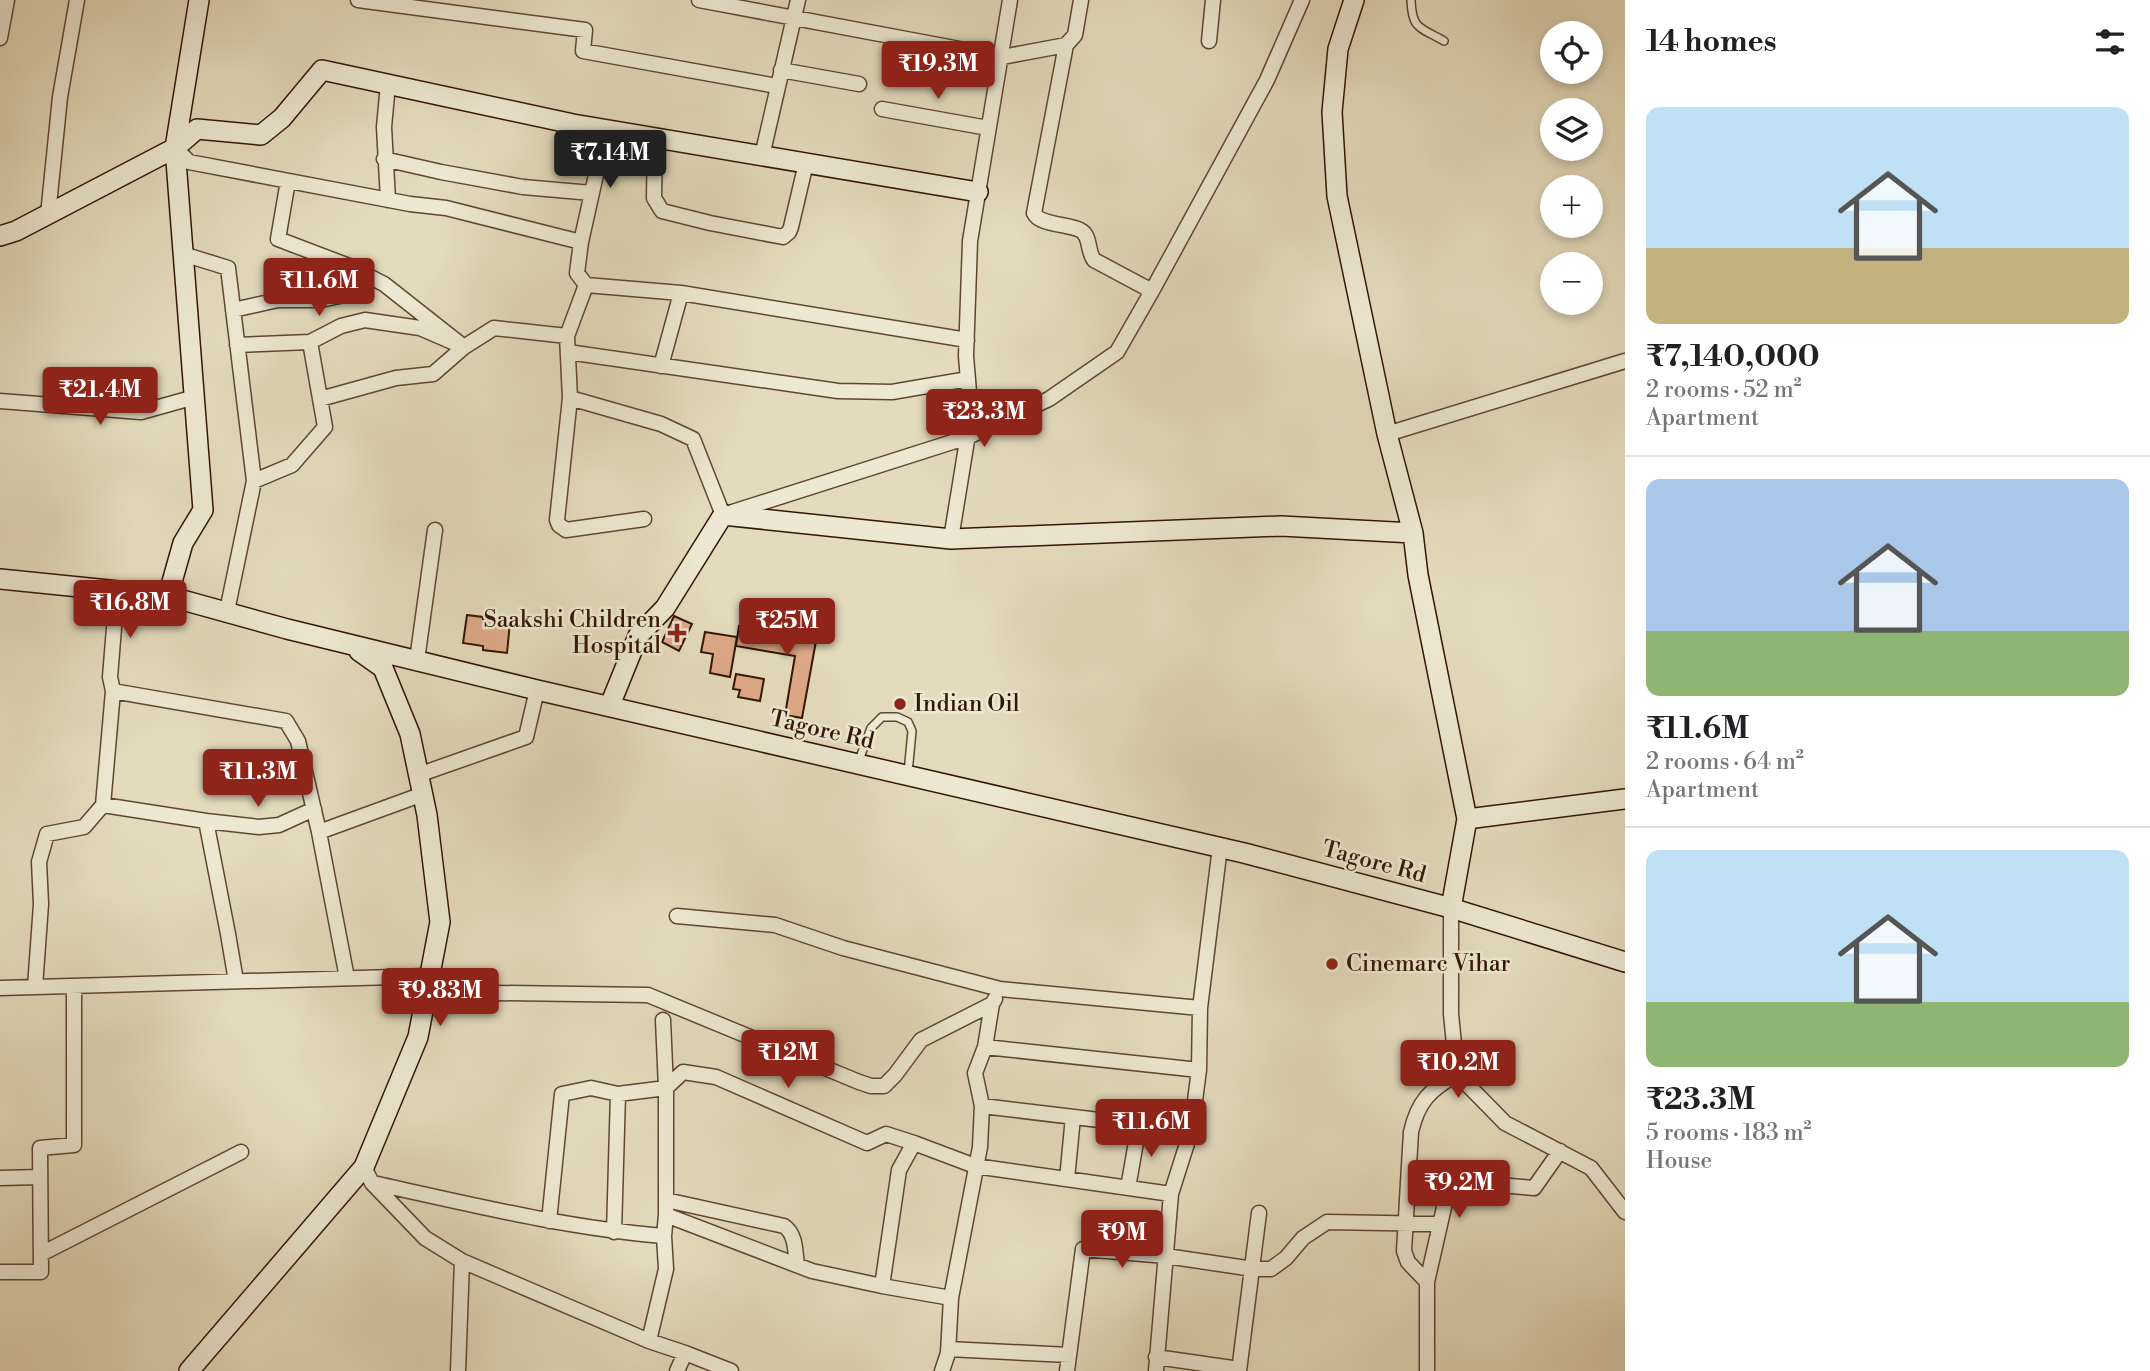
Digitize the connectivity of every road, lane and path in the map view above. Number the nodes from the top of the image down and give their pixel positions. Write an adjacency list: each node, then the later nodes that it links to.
1 (7, 0): 14 (street)
2 (77, 0): 35 (street)
3 (199, 0): 27 (street)
4 (358, 0): 22 (street)
5 (699, 0): 13 (street)
6 (799, 0): 13 (street)
7 (1010, 0): 18 (street)
8 (1081, 0): 17 (street)
9 (1213, 0): 15 (street)
10 (1301, 0): 41 (street)
11 (1351, 0): 57 (street)
12 (1411, 0): 16 (lane)
13 (795, 17): 18 (street); 19 (street)
14 (0, 38)
15 (1209, 41)
16 (1444, 41)
17 (1066, 45): 18 (street); 41 (street)
18 (1002, 57): 24 (street)
19 (781, 70): 21 (street); 22 (street)
20 (388, 84): 25 (street); 27 (street); 29 (street)
21 (859, 84)
22 (777, 86): 28 (street)
23 (881, 109): 24 (street)
24 (988, 128): 32 (street)
25 (606, 130): 26 (street); 33 (street)
26 (655, 138): 28 (street); 30 (street)
27 (175, 148): 31 (street); 35 (street); 38 (street)
28 (762, 156): 30 (street)
29 (384, 159): 33 (street); 34 (street)
30 (806, 163): 32 (street)
31 (288, 181): 34 (street); 39 (street)
32 (978, 192): 45 (street)
33 (592, 193): 37 (street)
34 (388, 200): 37 (street)
35 (48, 215): 36 (street)
36 (0, 236)
37 (580, 242): 40 (street)
38 (183, 254): 43 (street); 53 (street)
39 (364, 274): 43 (street); 48 (street)
40 (586, 285): 42 (street); 44 (street)
41 (1152, 292): 58 (street)
42 (681, 293): 45 (street); 51 (street)
43 (233, 310): 47 (street)
44 (567, 336): 48 (street); 49 (street)
45 (967, 340): 52 (street)
46 (310, 342): 47 (street); 48 (street); 55 (street)
47 (237, 345): 59 (street)
48 (464, 346): 55 (street)
49 (568, 352): 51 (street); 54 (street)
50 (1625, 361): 57 (street)
51 (661, 366): 52 (street)
52 (968, 379): 58 (street)
53 (195, 397): 56 (street); 67 (street)
54 (570, 398): 60 (street); 61 (street)
55 (320, 399): 59 (street)
56 (0, 401)
57 (1387, 434): 63 (street)
58 (968, 437): 60 (street); 64 (street)
59 (254, 481): 68 (street)
60 (723, 515): 64 (street); 73 (street)
61 (644, 519)
62 (435, 530): 70 (street)
63 (1413, 533): 64 (street); 80 (street)
64 (951, 539)
65 (0, 579): 66 (street, Tagore Rd)
66 (117, 591): 67 (street, Tagore Rd); 72 (street)
67 (168, 596): 68 (street, Tagore Rd)
68 (227, 611): 69 (street, Tagore Rd)
69 (347, 643): 70 (street, Tagore Rd); 76 (street)
70 (416, 660): 71 (street, Tagore Rd)
71 (537, 690): 73 (street, Tagore Rd); 76 (street)
72 (113, 691): 78 (street); 79 (street)
73 (610, 705): 74 (street, Tagore Rd)
74 (858, 764): 75 (street, Tagore Rd); 75 (lane)
75 (908, 776): 83 (street, Tagore Rd)
76 (421, 784): 82 (street); 89 (street)
77 (1625, 799): 80 (street)
78 (103, 805): 81 (street); 91 (street)
79 (313, 809): 81 (street); 82 (street)
80 (1467, 818): 84 (street)
81 (206, 821): 88 (street)
82 (319, 832): 87 (street)
83 (1220, 848): 84 (street, Tagore Rd); 95 (street)
84 (1451, 908): 86 (street, Tagore Rd); 99 (street)
85 (677, 916): 93 (street)
86 (1625, 962)
87 (347, 978): 88 (street); 89 (street)
88 (236, 981): 90 (street)
89 (428, 984): 94 (street); 110 (street)
90 (74, 986): 91 (street); 111 (street)
91 (35, 987): 92 (street)
92 (0, 988)
93 (1000, 989): 94 (street); 95 (street)
94 (992, 1004): 97 (street)
95 (1200, 1008): 98 (street)
96 (663, 1020): 100 (street)
97 (985, 1047): 98 (street); 102 (street)
98 (1199, 1070): 105 (street)
99 (1457, 1074): 107 (street); 121 (street)
100 (666, 1088): 101 (street); 106 (street); 116 (street)
101 (618, 1094): 120 (street); 123 (street)
102 (982, 1107): 103 (street); 109 (street)
103 (1073, 1117): 104 (street); 113 (street)
104 (1139, 1125): 105 (street); 114 (street)
105 (1191, 1130): 115 (street)
106 (914, 1143): 109 (street); 132 (street)
107 (1560, 1151): 117 (street); 122 (street)
108 (241, 1152): 125 (street)
109 (975, 1166): 113 (street); 133 (street)
110 (368, 1175): 120 (street); 127 (street); 140 (street)
111 (40, 1177): 112 (street); 125 (street)
112 (0, 1178)
113 (1067, 1179): 114 (street)
114 (1128, 1188): 115 (street)
115 (1171, 1194): 126 (street)
116 (666, 1200): 119 (street); 128 (street)
117 (1625, 1212)
118 (1259, 1213): 129 (street)
119 (666, 1215): 124 (street); 128 (street)
120 (549, 1221): 123 (street)
121 (1406, 1223): 122 (street); 129 (street); 131 (street)
122 (1440, 1224): 131 (street)
123 (614, 1232): 124 (street)
124 (664, 1236): 134 (street)
125 (41, 1254): 130 (street)
126 (1166, 1256): 129 (street); 137 (street); 138 (street)
127 (462, 1261): 134 (street); 141 (street)
128 (797, 1265): 132 (street)
129 (1253, 1269): 139 (street)
130 (0, 1272)
131 (1427, 1282): 146 (street)
132 (882, 1286): 133 (street)
133 (951, 1298): 135 (street)
134 (649, 1341): 136 (street)
135 (948, 1349): 137 (street); 144 (street)
136 (685, 1353): 142 (street); 143 (street)
137 (1069, 1355): 145 (street)
138 (1156, 1364): 139 (street)
139 (1239, 1370)
140 (189, 1371)
141 (458, 1371)
142 (677, 1371)
143 (731, 1371)
144 (942, 1371)
145 (1068, 1371)
146 (1427, 1371)

